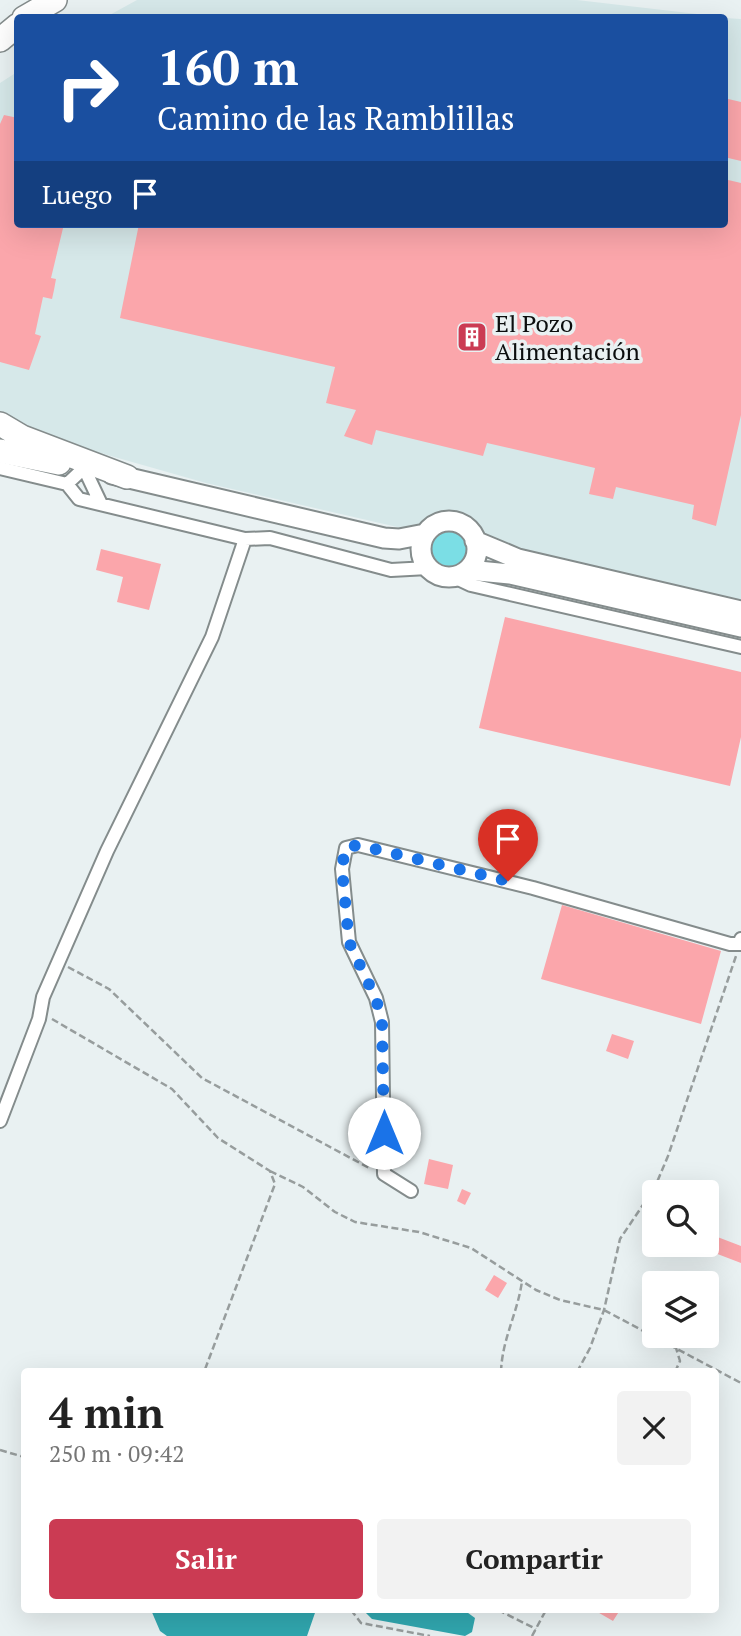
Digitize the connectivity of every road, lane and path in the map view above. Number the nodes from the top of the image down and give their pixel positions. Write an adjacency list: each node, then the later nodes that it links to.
1 (55, 0): 2 (highway)
2 (31, 14)
3 (14, 27): 4 (highway)
4 (0, 40)
5 (0, 424): 9 (highway)
6 (0, 451): 8 (highway)
7 (0, 468): 8 (street)
8 (75, 476): 9 (main road); 10 (street); 10 (street)
9 (127, 477): 12 (main road)
10 (101, 504): 13 (street)
11 (425, 534): 12 (main road); 14 (main road); 15 (main road)
12 (384, 538): 15 (main road)
13 (245, 540): 15 (street); 21 (street)
14 (475, 541): 16 (main road); 17 (main road)
15 (425, 564): 16 (main road)
16 (461, 574): 18 (main road); 19 (street)
17 (741, 611)
18 (741, 626)
19 (741, 647)
20 (740, 942): 25 (street); 28 (path)
21 (58, 961): 22 (street); 25 (path)
22 (40, 1012): 23 (street); 24 (path)
23 (0, 1121)
24 (270, 1171): 27 (path); 31 (path)
25 (384, 1174): 26 (street)
26 (411, 1191)
27 (522, 1281): 28 (path); 32 (path)
28 (604, 1310): 29 (path); 33 (path)
29 (642, 1330)
30 (676, 1348): 34 (path); 35 (path)
31 (206, 1368)
32 (502, 1368)
33 (579, 1368)
34 (677, 1368)
35 (713, 1368)
36 (719, 1371): 37 (path)
37 (741, 1383)
38 (0, 1450): 39 (path)
39 (21, 1456)
40 (353, 1613): 44 (path)
41 (504, 1613): 43 (path)
42 (544, 1613): 43 (path)
43 (536, 1629): 45 (path)
44 (430, 1636)
45 (532, 1636)

